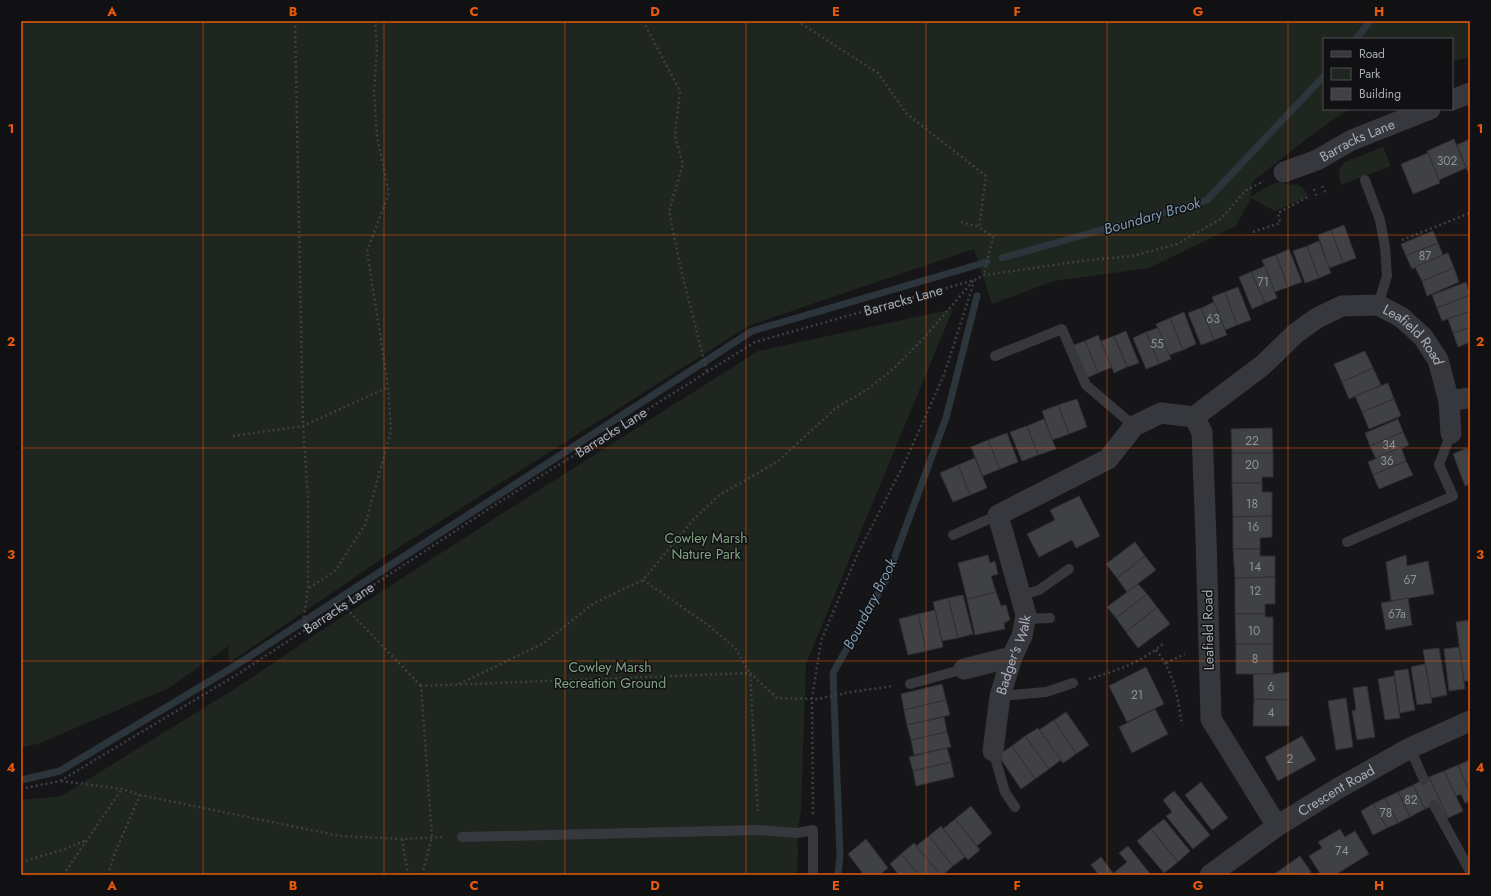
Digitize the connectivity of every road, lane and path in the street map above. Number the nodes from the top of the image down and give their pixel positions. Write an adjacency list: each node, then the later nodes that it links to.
1 (295, 21): 28 (path)
2 (375, 21): 26 (path)
3 (643, 21): 25 (path)
4 (797, 21): 18 (path)
5 (1470, 93): 6 (street)
6 (1453, 100)
7 (1427, 110): 8 (street, Barracks Lane)
8 (1284, 172)
9 (1365, 180): 20 (lane)
10 (1322, 186): 13 (path)
11 (1314, 189): 15 (path)
12 (1245, 191): 21 (path, Barracks Lane)
13 (1327, 195)
14 (1308, 197): 19 (path)
15 (1317, 199)
16 (1470, 213): 20 (path)
17 (961, 222): 18 (path)
18 (979, 227): 21 (path)
19 (1255, 232)
20 (1385, 247): 23 (lane)
21 (984, 275): 22 (path, Barracks Lane)
22 (974, 280): 25 (path, Barracks Lane); 36 (path); 55 (path)
23 (1378, 304): 27 (street, Leafield Road); 30 (street, Leafield Road)
24 (995, 356): 29 (lane)
25 (707, 371): 39 (path, Barracks Lane)
26 (388, 388): 28 (path); 37 (path)
27 (1194, 417): 29 (street); 67 (street, Leafield Road)
28 (303, 426): 31 (path); 37 (path)
29 (1134, 426): 32 (street)
30 (1450, 433): 34 (lane)
31 (233, 436)
32 (998, 515): 33 (lane); 38 (street, Badger's Walk)
33 (953, 535)
34 (1347, 542)
35 (1069, 569): 38 (lane)
36 (643, 580): 49 (path); 52 (path)
37 (308, 588): 42 (path)
38 (1021, 595): 41 (street, Badger's Walk)
39 (343, 605): 42 (path, Barracks Lane); 53 (path)
40 (1050, 618): 41 (lane)
41 (1026, 620): 46 (street, Badger's Walk)
42 (305, 631): 61 (path, Barracks Lane)
43 (1164, 643): 44 (path)
44 (1156, 650): 47 (path); 50 (path)
45 (1188, 653): 47 (path)
46 (1012, 657): 48 (street); 54 (street, Badger's Walk)
47 (1166, 664): 57 (path)
48 (964, 669): 51 (lane)
49 (750, 673): 52 (path); 55 (path); 68 (path)
50 (1073, 683): 54 (lane)
51 (910, 684): 55 (path)
52 (457, 685): 53 (path)
53 (422, 686): 70 (path)
54 (1000, 696): 59 (street, Badger's Walk)
55 (812, 699): 69 (path)
56 (1470, 722): 58 (street, Crescent Road)
57 (1182, 724)
58 (1410, 748): 60 (lane); 67 (street, Crescent Road)
59 (993, 751): 66 (lane)
60 (1424, 780)
61 (60, 781): 62 (path, Barracks Lane); 63 (path)
62 (21, 789)
63 (122, 790): 64 (path); 73 (path)
64 (140, 794): 72 (path); 77 (path)
65 (1434, 805): 75 (lane)
66 (1015, 807)
67 (1276, 826): 81 (street, Crescent Road)
68 (758, 830): 69 (lane); 71 (lane)
69 (813, 830): 80 (lane)
70 (432, 837): 71 (path); 72 (path); 79 (path)
71 (462, 837)
72 (402, 839): 78 (path)
73 (87, 840): 74 (path); 76 (path)
74 (21, 862)
75 (1470, 871)
76 (63, 875)
77 (108, 875)
78 (408, 875)
79 (422, 875)
80 (813, 875)
81 (1210, 875)

